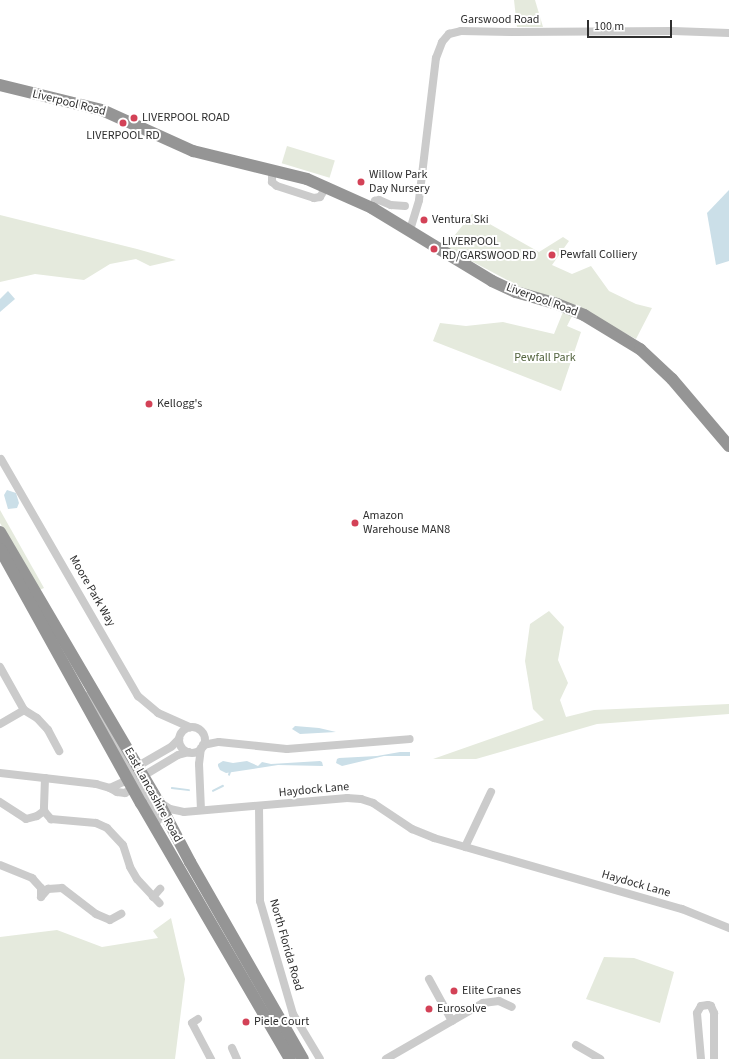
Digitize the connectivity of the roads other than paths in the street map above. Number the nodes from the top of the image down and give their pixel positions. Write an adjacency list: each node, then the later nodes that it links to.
1 (729, 33): 5 (street, Garswood Road)
2 (0, 85): 4 (highway, Liverpool Road)
3 (402, 204): 4 (street)
4 (372, 208): 5 (highway, Liverpool Road)
5 (410, 230): 6 (highway, Liverpool Road)
6 (729, 446)
7 (0, 459): 12 (street, Moore Park Way)
8 (0, 532): 25 (highway, East Lancashire Road)
9 (0, 549): 25 (highway, East Lancashire Road)
10 (0, 667): 11 (street)
11 (24, 710): 13 (street); 20 (street)
12 (175, 722): 14 (street, Moore Park Way); 16 (street)
13 (0, 724)
14 (190, 727): 15 (street); 16 (street)
15 (203, 734): 18 (street); 19 (street)
16 (179, 737): 21 (street); 25 (street)
17 (410, 739): 18 (street)
18 (219, 742): 19 (street)
19 (202, 746): 21 (street); 22 (street)
20 (59, 751)
21 (191, 752): 22 (street); 25 (street)
22 (199, 764): 30 (street)
23 (0, 773): 24 (street)
24 (45, 778): 25 (street); 31 (street)
25 (135, 778): 27 (highway, East Lancashire Road); 47 (highway, East Lancashire Road)
26 (491, 792): 34 (street)
27 (158, 801): 32 (street, Haydock Lane); 33 (highway, East Lancashire Road)
28 (0, 802): 31 (street)
29 (259, 806): 30 (street, Haydock Lane); 34 (street, Haydock Lane); 49 (street, North Florida Road)
30 (201, 810): 32 (street, Haydock Lane)
31 (44, 811): 36 (street)
32 (184, 812): 33 (street)
33 (172, 828): 48 (highway, East Lancashire Road)
34 (465, 847): 38 (street, Haydock Lane)
35 (0, 865): 37 (street)
36 (160, 889)
37 (121, 914)
38 (729, 928)
39 (429, 979): 42 (street)
40 (512, 1007): 42 (street)
41 (198, 1019): 45 (street)
42 (452, 1021): 50 (street)
43 (576, 1045): 51 (street)
44 (232, 1048): 46 (street)
45 (211, 1059)
46 (237, 1059)
47 (290, 1059)
48 (303, 1059)
49 (320, 1059)
50 (386, 1059)
51 (600, 1059)
52 (702, 1059): 53 (street)
53 (714, 1059)

